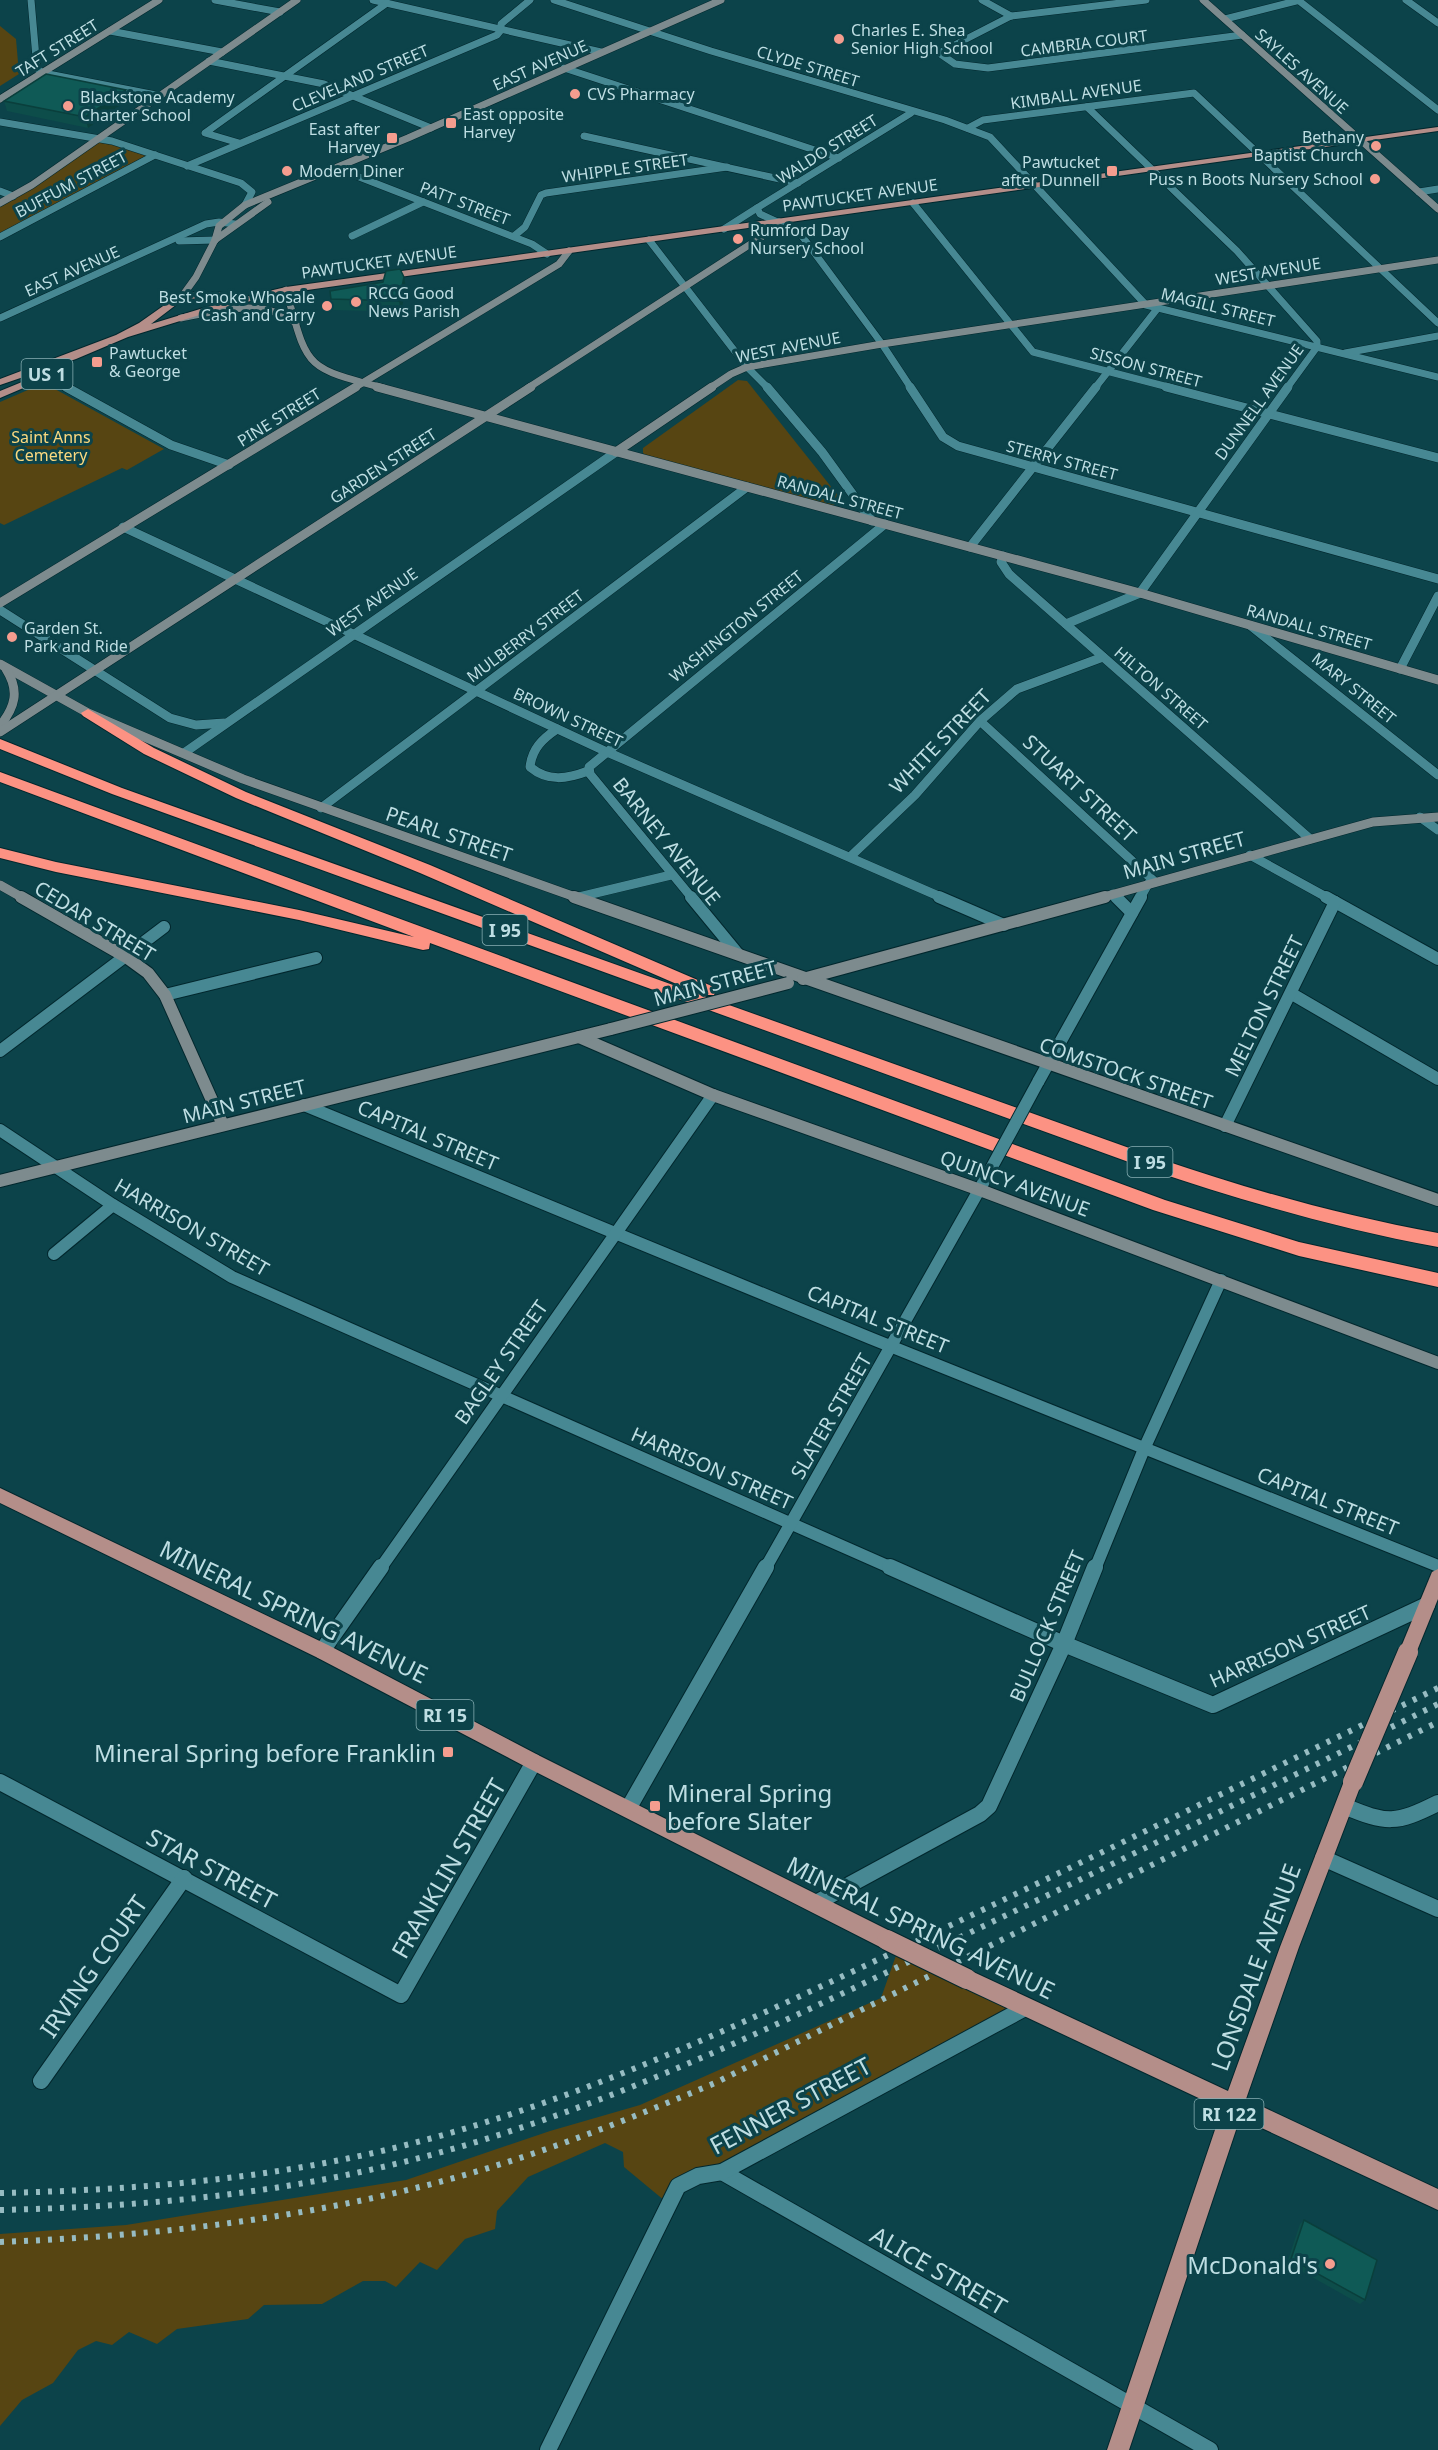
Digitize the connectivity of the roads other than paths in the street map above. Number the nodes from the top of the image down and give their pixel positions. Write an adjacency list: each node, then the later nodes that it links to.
1 (32, 0): 29 (street)
2 (159, 0): 22 (main road, TAFT STREET)
3 (215, 0): 17 (street)
4 (297, 0): 17 (main road)
5 (373, 0): 15 (street)
6 (413, 0): 16 (street)
7 (530, 0): 21 (street, CLEVELAND STREET)
8 (554, 0): 23 (street, CLYDE STREET)
9 (718, 0): 23 (main road, EAST AVENUE)
10 (982, 0): 18 (street, CAMBRIA COURT)
11 (1146, 0): 18 (street)
12 (1203, 0): 19 (main road, SAYLES AVENUE)
13 (1299, 0): 19 (street); 35 (street)
14 (1406, 0): 20 (street)
15 (387, 3): 16 (street); 30 (street)
16 (403, 7): 21 (street)
17 (280, 12): 25 (main road)
18 (1011, 16): 24 (street, CAMBRIA COURT)
19 (1225, 20): 24 (main road, SAYLES AVENUE)
20 (1438, 23)
21 (501, 30): 26 (street); 32 (street, CLEVELAND STREET)
22 (110, 31): 25 (street); 29 (main road, TAFT STREET)
23 (645, 32): 26 (main road, EAST AVENUE); 36 (street, CLYDE STREET)
24 (1242, 35): 43 (main road, SAYLES AVENUE)
25 (222, 52): 27 (main road)
26 (601, 52): 28 (main road, EAST AVENUE)
27 (209, 61): 30 (street); 31 (main road)
28 (564, 69): 38 (main road, EAST AVENUE); 47 (street)
29 (43, 73): 31 (street); 33 (main road, TAFT STREET)
30 (285, 76): 32 (street); 44 (street)
31 (160, 96): 42 (main road)
32 (353, 96): 38 (street); 44 (street, CLEVELAND STREET)
33 (0, 99)
34 (1087, 107): 39 (street, KIMBALL AVENUE); 46 (street, KIMBALL AVENUE); 51 (street, DUNNELL AVENUE)
35 (1438, 110)
36 (912, 112): 39 (street, CLYDE STREET); 47 (street, WALDO STREET)
37 (0, 122): 42 (street)
38 (431, 128): 50 (main road, EAST AVENUE)
39 (968, 128): 53 (street, CLYDE STREET)
40 (1438, 129): 43 (main road, PAWTUCKET AVENUE / US 1)
41 (584, 136): 49 (street)
42 (99, 139): 45 (street); 57 (main road)
43 (1359, 140): 46 (main road, PAWTUCKET AVENUE / US 1); 56 (main road, SAYLES AVENUE)
44 (239, 143): 48 (street, CLEVELAND STREET)
45 (154, 155): 48 (street); 70 (street, BUFFUM STREET)
46 (1257, 155): 51 (main road, PAWTUCKET AVENUE / US 1); 78 (street)
47 (839, 158): 52 (street, WALDO STREET)
48 (187, 166): 61 (street)
49 (727, 167): 52 (street); 71 (street, WHIPPLE STREET)
50 (336, 168): 58 (street, PATT STREET); 61 (main road, EAST AVENUE); 63 (main road, EAST AVENUE)
51 (1152, 169): 53 (main road, PAWTUCKET AVENUE / US 1); 80 (street, DUNNELL AVENUE)
52 (798, 183): 62 (street, WALDO STREET)
53 (1036, 186): 60 (main road, PAWTUCKET AVENUE / US 1); 83 (street, CLYDE STREET)
54 (1438, 189): 56 (street)
55 (0, 191): 57 (street)
56 (1419, 192): 64 (main road, SAYLES AVENUE)
57 (13, 196): 59 (main road)
58 (423, 202): 69 (street); 71 (street, PATT STREET)
59 (0, 203)
60 (913, 203): 66 (main road, PAWTUCKET AVENUE / US 1); 89 (street, SISSON STREET)
61 (245, 205): 63 (main road); 65 (main road, EAST AVENUE)
62 (757, 208): 66 (street); 68 (street, WALDO STREET)
63 (256, 209): 67 (main road, EAST AVENUE)
64 (1438, 209)
65 (223, 222): 67 (street, EAST AVENUE); 72 (main road); 74 (street, EAST AVENUE)
66 (779, 222): 68 (main road, PAWTUCKET AVENUE / US 1); 79 (main road, GARDEN STREET); 92 (street, STERRY STREET)
67 (235, 224): 72 (main road, EAST AVENUE)
68 (724, 229): 73 (main road, PAWTUCKET AVENUE / US 1)
69 (352, 236)
70 (0, 237)
71 (514, 237): 76 (street, PATT STREET)
72 (215, 240): 74 (street, EAST AVENUE); 82 (main road)
73 (649, 240): 75 (main road, PAWTUCKET AVENUE / US 1); 79 (street)
74 (155, 249): 85 (street, EAST AVENUE)
75 (569, 251): 76 (main road, PAWTUCKET AVENUE / US 1); 101 (main road, PINE STREET)
76 (548, 254): 81 (main road, PAWTUCKET AVENUE / US 1)
77 (1438, 260): 78 (main road, WEST AVENUE)
78 (1379, 268): 80 (main road, WEST AVENUE); 88 (street)
79 (686, 286): 96 (street); 104 (main road, GARDEN STREET)
80 (1269, 286): 83 (main road, WEST AVENUE); 93 (street, DUNNELL AVENUE)
81 (286, 290): 82 (main road, PAWTUCKET AVENUE / US 1); 86 (main road, PAWTUCKET AVENUE / US 1); 87 (main road, RANDALL STREET)
82 (183, 295): 90 (main road, US 1)
83 (1146, 305): 84 (street, MAGILL STREET); 89 (main road, WEST AVENUE)
84 (1157, 309): 93 (street, MAGILL STREET); 97 (street)
85 (0, 318)
86 (174, 320): 87 (main road); 90 (main road, PAWTUCKET AVENUE / US 1)
87 (296, 322): 101 (main road, RANDALL STREET)
88 (1438, 323)
89 (1011, 325): 92 (main road, WEST AVENUE); 97 (street, SISSON STREET)
90 (128, 334): 94 (main road, US 1)
91 (1438, 336): 95 (street)
92 (882, 344): 96 (main road, WEST AVENUE); 108 (street, STERRY STREET)
93 (1317, 347): 95 (street, MAGILL STREET); 103 (street, DUNNELL AVENUE)
94 (92, 350): 98 (main road, US 1); 100 (main road, US 1)
95 (1341, 353): 99 (street)
96 (747, 367): 105 (main road, WEST AVENUE); 111 (street)
97 (1107, 373): 103 (street, SISSON STREET); 108 (street)
98 (45, 375): 102 (main road, US 1); 107 (street)
99 (1438, 377)
100 (0, 382)
101 (362, 383): 104 (main road, RANDALL STREET); 107 (main road, PINE STREET)
102 (0, 395)
103 (1268, 415): 106 (street, SISSON STREET); 110 (street, DUNNELL AVENUE)
104 (487, 417): 105 (main road, RANDALL STREET); 117 (main road, GARDEN STREET)
105 (616, 452): 109 (main road, RANDALL STREET); 124 (street, WEST AVENUE)
106 (1438, 458)
107 (229, 465): 113 (main road, PINE STREET)
108 (1034, 468): 110 (street, STERRY STREET); 114 (street)
109 (747, 487): 111 (main road, RANDALL STREET); 130 (street, MULBERRY STREET)
110 (1197, 511): 116 (street, STERRY STREET); 118 (street, DUNNELL AVENUE)
111 (872, 521): 112 (main road, RANDALL STREET)
112 (885, 525): 114 (main road, RANDALL STREET); 139 (street, WASHINGTON STREET)
113 (123, 527): 117 (street, BROWN STREET); 120 (main road, PINE STREET)
114 (970, 547): 115 (main road, RANDALL STREET)
115 (1003, 556): 118 (main road, RANDALL STREET); 122 (street, HILTON STREET)
116 (1438, 579)
117 (235, 580): 124 (street, BROWN STREET); 128 (main road, GARDEN STREET)
118 (1140, 593): 122 (street); 123 (main road, RANDALL STREET)
119 (1438, 596): 127 (street)
120 (0, 603)
121 (0, 610): 128 (street)
122 (1066, 624): 125 (street, HILTON STREET)
123 (1251, 626): 127 (main road, RANDALL STREET); 142 (street, MARY STREET)
124 (353, 634): 130 (street, BROWN STREET); 134 (street, WEST AVENUE)
125 (1103, 657): 133 (street, WHITE STREET); 148 (street, HILTON STREET)
126 (1, 664): 131 (main road, PEARL STREET); 135 (main road)
127 (1400, 669): 129 (main road, RANDALL STREET)
128 (94, 671): 131 (main road, GARDEN STREET); 134 (street)
129 (1438, 680)
130 (477, 692): 136 (street, BROWN STREET); 144 (street, MULBERRY STREET)
131 (56, 695): 132 (main road, PEARL STREET); 137 (main road, GARDEN STREET)
132 (88, 713): 140 (main road, PEARL STREET); 171 (highway)
133 (981, 721): 151 (street, WHITE STREET); 153 (street, STUART STREET)
134 (226, 723): 140 (street, WEST AVENUE)
135 (0, 726)
136 (556, 729): 139 (street, BROWN STREET); 141 (street)
137 (0, 732)
138 (0, 744): 171 (highway, I 95)
139 (607, 752): 141 (street, BARNEY AVENUE); 151 (street, BROWN STREET)
140 (184, 753): 144 (main road, PEARL STREET)
141 (588, 771): 152 (street, BARNEY AVENUE)
142 (1438, 775)
143 (0, 777): 165 (highway, I 95)
144 (321, 808): 156 (main road, PEARL STREET)
145 (1420, 817): 146 (main road, MAIN STREET); 147 (street); 148 (main road, MAIN STREET)
146 (1438, 817)
147 (1438, 830)
148 (1310, 839): 150 (main road, MAIN STREET)
149 (0, 853): 165 (highway)
150 (1250, 855): 153 (main road, MAIN STREET); 157 (street)
151 (850, 857): 159 (street, BROWN STREET)
152 (671, 874): 156 (street); 161 (street, BARNEY AVENUE)
153 (1151, 883): 155 (main road, MAIN STREET); 158 (street, SLATER STREET)
154 (0, 885): 162 (main road, CEDAR STREET)
155 (1113, 894): 158 (street); 159 (main road, MAIN STREET)
156 (579, 897): 161 (main road, PEARL STREET)
157 (1335, 902): 164 (street); 167 (street, MELTON STREET)
158 (1132, 913): 172 (street, SLATER STREET)
159 (1004, 925): 166 (main road, MAIN STREET)
160 (164, 927): 162 (street)
161 (738, 954): 166 (main road, PEARL STREET)
162 (126, 957): 168 (main road, CEDAR STREET); 170 (street)
163 (316, 958): 168 (street)
164 (1438, 959)
165 (512, 968): 188 (highway, I 95)
166 (803, 979): 169 (main road, MAIN STREET, bridge); 172 (main road, COMSTOCK STREET)
167 (1292, 993): 173 (street); 177 (street, MELTON STREET)
168 (165, 995): 176 (main road, CEDAR STREET)
169 (579, 1036): 174 (main road, QUINCY AVENUE); 175 (main road, MAIN STREET)
170 (0, 1051)
171 (869, 1061): 185 (highway, I 95)
172 (1048, 1065): 177 (main road, COMSTOCK STREET); 181 (street, SLATER STREET, bridge)
173 (1438, 1079)
174 (713, 1095): 181 (main road, QUINCY AVENUE); 184 (street, BAGLEY STREET)
175 (304, 1105): 176 (main road, MAIN STREET); 184 (street, CAPITAL STREET)
176 (223, 1125): 179 (main road, MAIN STREET)
177 (1225, 1126): 182 (main road, COMSTOCK STREET)
178 (0, 1130): 179 (street, HARRISON STREET)
179 (57, 1167): 180 (main road, MAIN STREET); 183 (street, HARRISON STREET)
180 (0, 1181)
181 (980, 1190): 187 (main road, QUINCY AVENUE); 189 (street, SLATER STREET)
182 (1438, 1200)
183 (113, 1204): 186 (street); 191 (street, HARRISON STREET)
184 (614, 1234): 189 (street, CAPITAL STREET); 191 (street, BAGLEY STREET)
185 (1438, 1240)
186 (54, 1254)
187 (1221, 1280): 190 (main road, QUINCY AVENUE); 192 (street, BULLOCK STREET)
188 (1438, 1280)
189 (893, 1346): 192 (street, CAPITAL STREET); 194 (street, SLATER STREET)
190 (1438, 1363)
191 (501, 1397): 194 (street, HARRISON STREET); 199 (street, BAGLEY STREET)
192 (1144, 1449): 195 (street, CAPITAL STREET); 198 (street, BULLOCK STREET)
193 (0, 1495): 199 (main road, MINERAL SPRING AVENUE / RI 15)
194 (792, 1524): 198 (street, HARRISON STREET); 204 (street, SLATER STREET)
195 (1438, 1566)
196 (1438, 1577): 197 (main road, LONSDALE AVENUE / RI 122)
197 (1428, 1605): 198 (street, HARRISON STREET); 203 (main road, LONSDALE AVENUE / RI 122, bridge)
198 (1064, 1644): 207 (street, BULLOCK STREET)
199 (322, 1651): 200 (main road, MINERAL SPRING AVENUE / RI 15)
200 (534, 1762): 204 (main road, MINERAL SPRING AVENUE / RI 15); 209 (street, FRANKLIN STREET)
201 (0, 1782): 206 (street, STAR STREET)
202 (1438, 1803): 203 (street)
203 (1344, 1806): 205 (main road, LONSDALE AVENUE / RI 122)
204 (628, 1809): 207 (main road, MINERAL SPRING AVENUE / RI 15)
205 (1323, 1858): 208 (street); 212 (main road, LONSDALE AVENUE / RI 122)
206 (184, 1878): 209 (street, STAR STREET); 211 (street, IRVING COURT)
207 (816, 1903): 210 (main road, MINERAL SPRING AVENUE / RI 15, bridge)
208 (1438, 1909)
209 (401, 1995)
210 (1025, 2008): 212 (main road, MINERAL SPRING AVENUE / RI 15); 213 (street, FENNER STREET)
211 (41, 2081)
212 (1233, 2103): 214 (main road, MINERAL SPRING AVENUE / RI 15); 215 (main road, LONSDALE AVENUE / RI 122)
213 (722, 2172): 215 (street, ALICE STREET); 216 (street, FENNER STREET)
214 (1438, 2200)
215 (1133, 2407): 217 (main road, LONSDALE AVENUE / RI 122); 218 (street, ALICE STREET)
216 (548, 2450)
217 (1118, 2450)
218 (1210, 2450)

